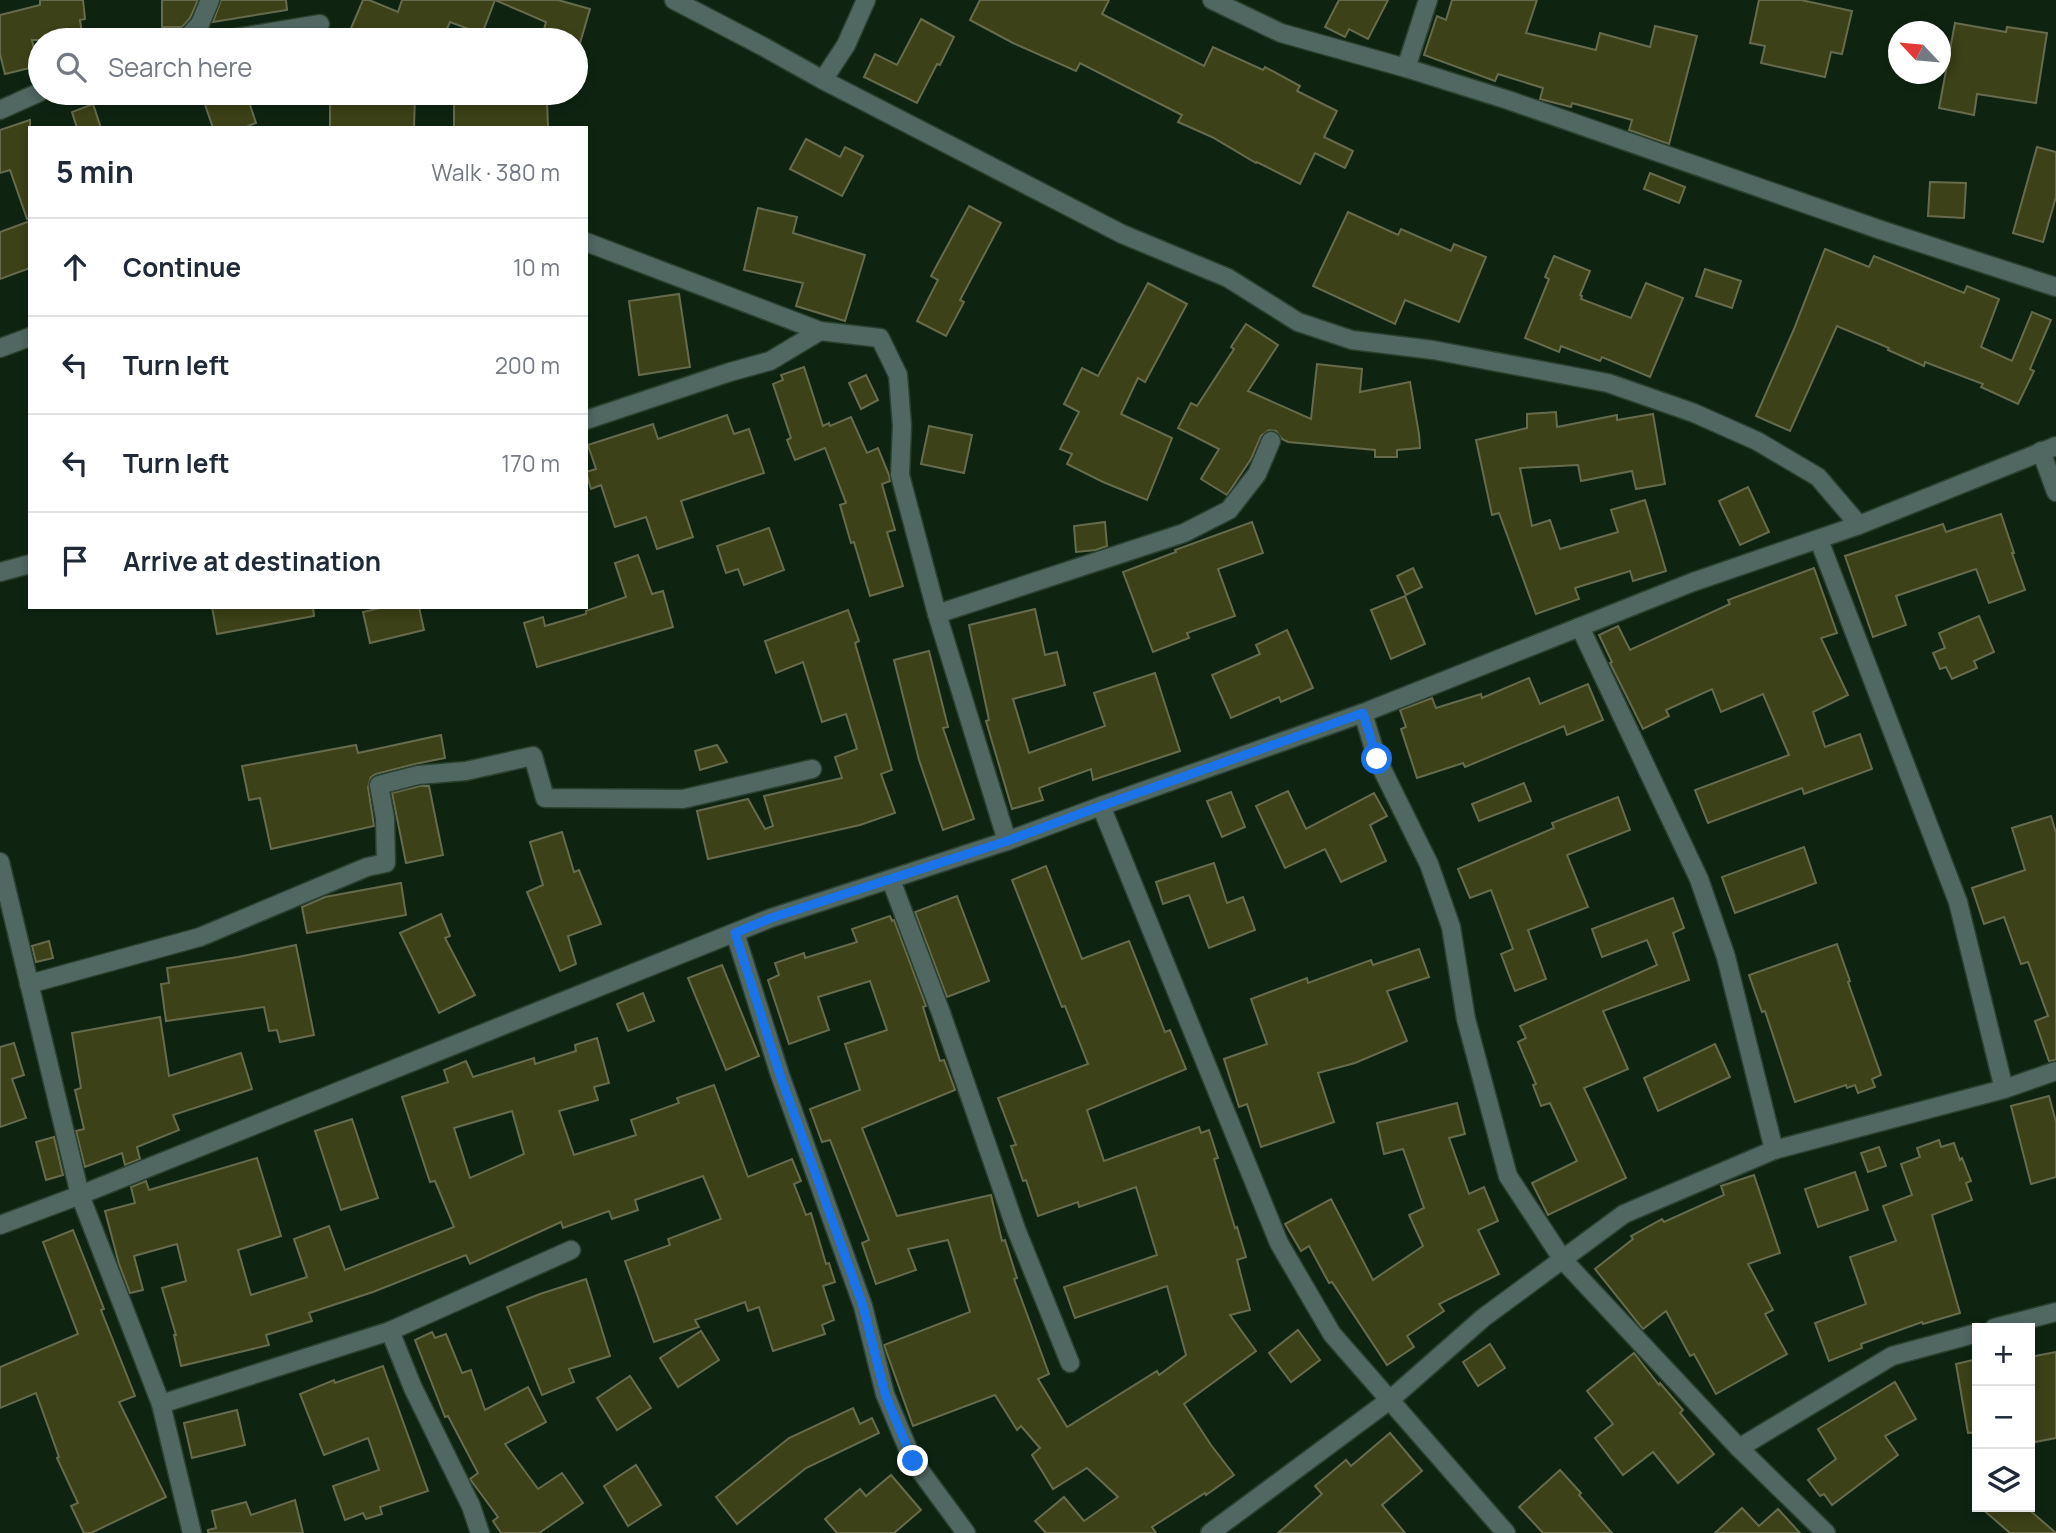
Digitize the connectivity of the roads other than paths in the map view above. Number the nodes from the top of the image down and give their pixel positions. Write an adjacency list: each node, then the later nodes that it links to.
1 (210, 0): 7 (street)
2 (674, 0): 10 (street)
3 (866, 0): 10 (street)
4 (1212, 0): 9 (street)
5 (1428, 0): 9 (street)
6 (320, 24): 8 (street)
7 (196, 28)
8 (296, 28)
9 (1406, 68): 14 (street)
10 (823, 80): 22 (street)
11 (28, 97): 12 (street)
12 (0, 110)
13 (588, 243): 15 (street)
14 (2056, 287)
15 (820, 331): 18 (street); 26 (street)
16 (28, 338): 17 (street)
17 (0, 348)
18 (588, 419)
19 (1271, 441): 26 (street)
20 (2049, 448): 21 (street); 22 (street)
21 (2056, 492)
22 (1859, 525): 23 (street)
23 (1819, 540): 27 (street); 37 (street)
24 (28, 565): 25 (street)
25 (0, 572)
26 (937, 614): 31 (street)
27 (1580, 627): 28 (street); 38 (street)
28 (1363, 713): 30 (street); 42 (street)
29 (811, 769): 35 (street)
30 (1101, 806): 31 (street); 48 (street)
31 (1007, 841): 33 (street)
32 (0, 862): 35 (street)
33 (891, 880): 34 (street); 47 (street)
34 (735, 933): 39 (street); 53 (street)
35 (29, 984): 39 (street)
36 (2056, 1071): 37 (street)
37 (2004, 1089): 38 (street)
38 (1774, 1150): 42 (street)
39 (80, 1195): 40 (street); 49 (street)
40 (0, 1225)
41 (571, 1250): 45 (street)
42 (1563, 1260): 48 (street); 50 (street)
43 (2056, 1312): 44 (street)
44 (2013, 1323)
45 (390, 1331): 49 (street); 52 (street)
46 (1972, 1334): 50 (street)
47 (1070, 1363)
48 (1391, 1399): 54 (street); 55 (street)
49 (161, 1405): 51 (street)
50 (1739, 1448): 56 (street)
51 (192, 1533)
52 (480, 1533)
53 (966, 1533)
54 (1210, 1533)
55 (1506, 1533)
56 (1826, 1533)

